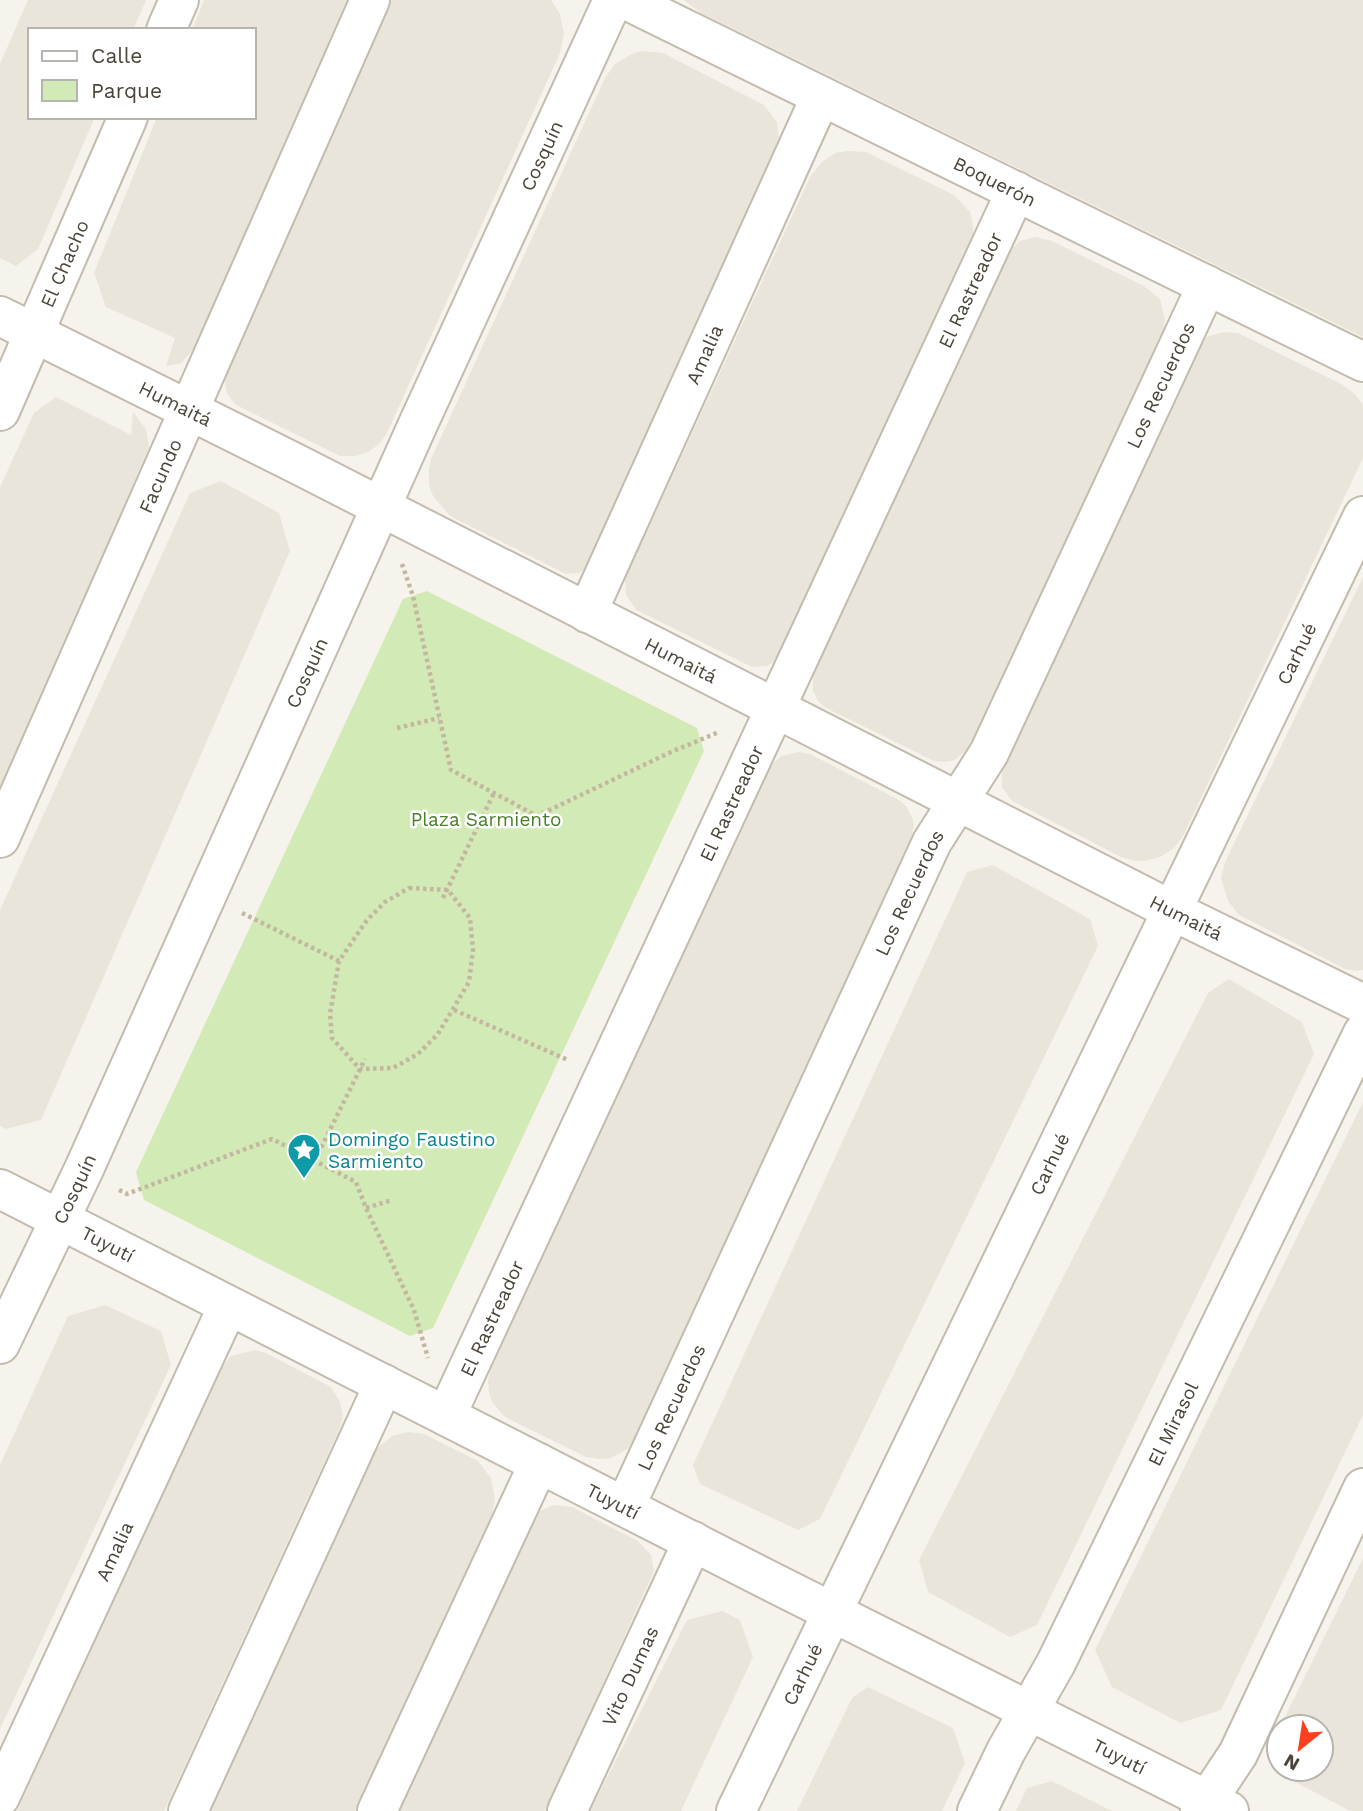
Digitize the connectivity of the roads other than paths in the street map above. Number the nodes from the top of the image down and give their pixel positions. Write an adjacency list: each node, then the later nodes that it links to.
1 (179, 0): 5 (street)
2 (370, 0): 14 (street, Facundo)
3 (613, 0): 15 (street, Cosquín)
4 (626, 0): 6 (street, Boquerón)
5 (167, 28)
6 (821, 96): 8 (street, Boquerón); 17 (street, Amalia)
7 (127, 119): 11 (street, El Chacho)
8 (1016, 191): 9 (street, Boquerón); 18 (street, El Rastreador)
9 (1207, 285): 12 (street, Boquerón); 19 (street, Los Recuerdos)
10 (0, 316): 11 (street, Humaitá)
11 (34, 333): 13 (street, El Chacho); 14 (street, Humaitá)
12 (1363, 362)
13 (0, 411)
14 (189, 411): 15 (street, Humaitá); 20 (street, Facundo)
15 (381, 508): 17 (street, Humaitá); 25 (street, Cosquín)
16 (1363, 516): 21 (street, Carhué)
17 (587, 613): 18 (street, Humaitá)
18 (775, 708): 19 (street, Humaitá); 29 (street, El Rastreador)
19 (958, 802): 21 (street, Humaitá); 32 (street, Los Recuerdos)
20 (0, 838)
21 (1171, 909): 22 (street, Humaitá); 34 (street, Carhué)
22 (1363, 1004)
23 (1363, 1033): 35 (street, El Mirasol)
24 (0, 1189): 25 (street, Tuyutí)
25 (59, 1218): 26 (street, Tuyutí); 27 (street, Cosquín)
26 (228, 1306): 28 (street, Tuyutí); 36 (street, Amalia)
27 (0, 1344)
28 (384, 1384): 29 (street, Tuyutí); 38 (street)
29 (446, 1416): 30 (street, Tuyutí)
30 (539, 1463): 32 (street, Tuyutí); 39 (street)
31 (1363, 1488): 37 (street)
32 (625, 1507): 33 (street, Tuyutí)
33 (693, 1541): 34 (street, Tuyutí); 40 (street, Vito Dumas)
34 (833, 1612): 35 (street, Tuyutí); 41 (street, Carhué)
35 (1030, 1712): 37 (street, Tuyutí); 42 (street, El Mirasol)
36 (0, 1797)
37 (1212, 1807)
38 (188, 1811)
39 (377, 1811)
40 (568, 1811)
41 (736, 1811)
42 (977, 1811)

